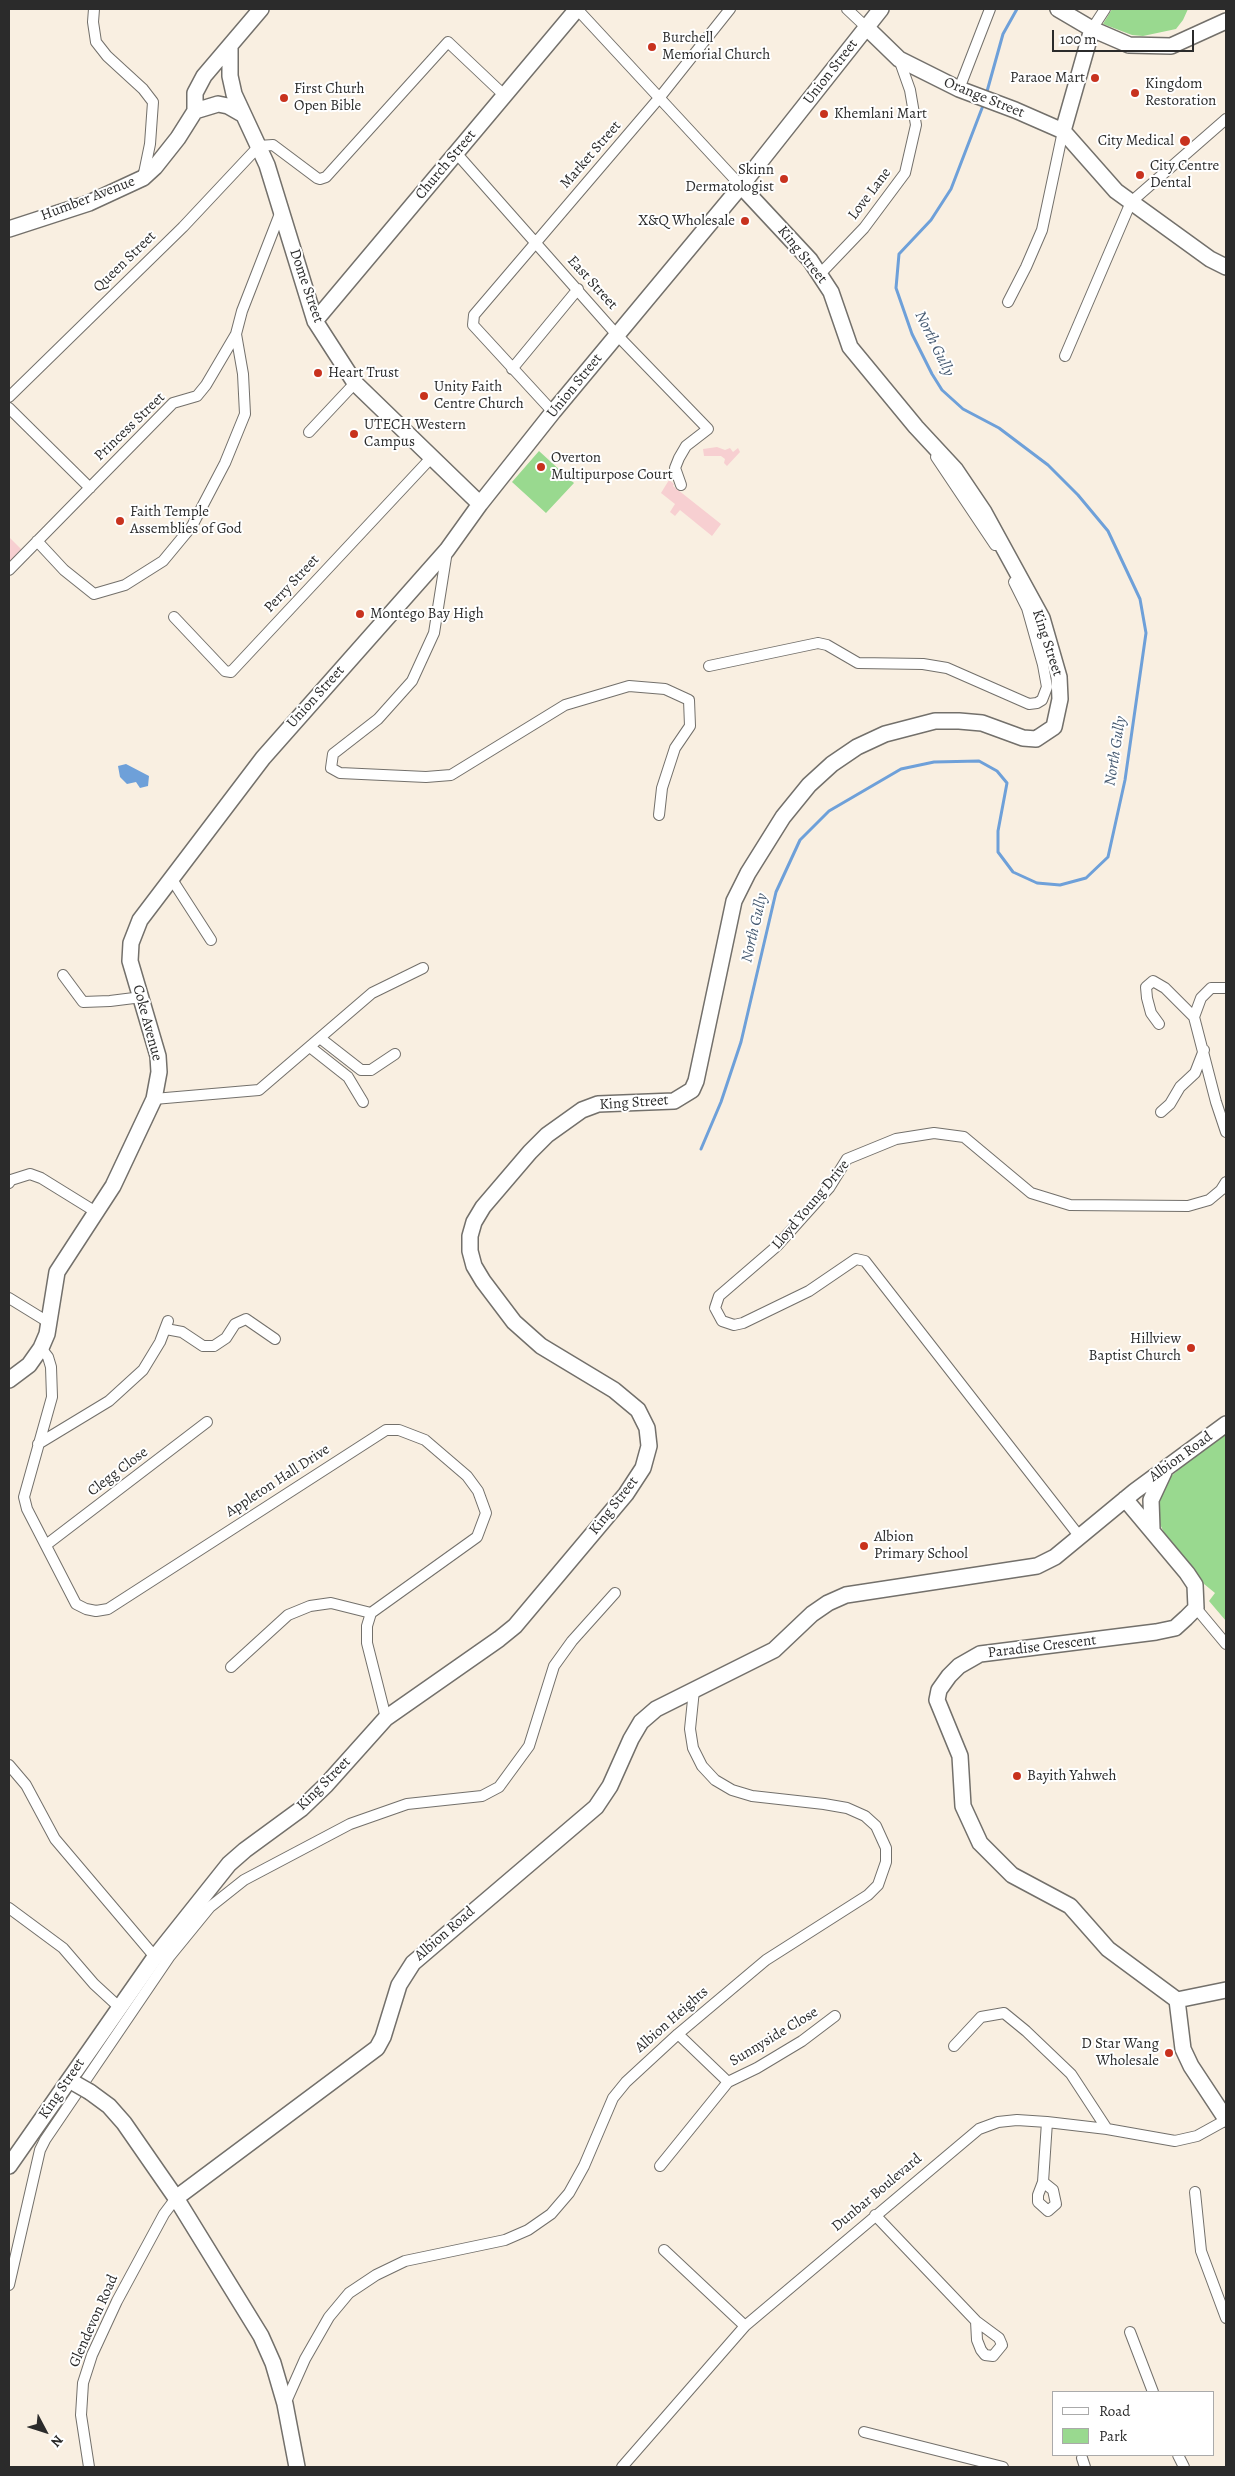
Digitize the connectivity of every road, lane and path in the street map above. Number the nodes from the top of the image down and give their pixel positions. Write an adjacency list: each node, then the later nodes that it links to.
1 (94, 9): 24 (street)
2 (261, 9): 13 (street)
3 (577, 9): 16 (street, Church Street); 17 (street, King Street)
4 (730, 9): 17 (street, Market Street)
5 (847, 9): 11 (street, Orange Street)
6 (881, 9): 11 (street, Union Street)
7 (990, 9): 15 (street)
8 (1058, 9): 12 (street)
9 (1105, 9): 12 (street)
10 (1226, 21): 12 (street)
11 (866, 27): 14 (street, Orange Street); 25 (street, Union Street)
12 (1092, 29): 21 (street)
13 (230, 47): 18 (street, Humber Avenue); 19 (street, Dome Street)
14 (899, 59): 15 (street, Orange Street); 31 (street, Love Lane)
15 (959, 89): 21 (street, Orange Street)
16 (504, 95): 22 (street); 23 (street, Church Street)
17 (660, 97): 25 (street, King Street); 29 (street, Market Street)
18 (195, 111): 19 (street); 24 (street, Humber Avenue)
19 (242, 114): 22 (street, Dome Street)
20 (1226, 119): 26 (street)
21 (1063, 131): 26 (street, Orange Street); 33 (street)
22 (259, 146): 27 (street, Dome Street); 40 (street, Queen Street)
23 (457, 154): 29 (street, East Street); 34 (street, Church Street)
24 (143, 178): 28 (street, Humber Avenue)
25 (742, 186): 31 (street, King Street); 36 (street, Union Street)
26 (1131, 202): 30 (street, Orange Street); 37 (street)
27 (281, 212): 34 (street, Dome Street); 35 (street, Princess Street)
28 (9, 228)
29 (535, 243): 32 (street, East Street); 38 (street, Market Street)
30 (1226, 267)
31 (820, 274): 43 (street, King Street)
32 (578, 289): 36 (street, East Street); 38 (street)
33 (1008, 302)
34 (315, 321): 39 (street, Dome Street)
35 (236, 334): 47 (street, Princess Street); 49 (street, Princess Street)
36 (617, 335): 42 (street, Union Street); 46 (street, East Street)
37 (1065, 356)
38 (512, 369): 42 (street)
39 (355, 383): 44 (street); 45 (street, Dome Street)
40 (9, 397)
41 (9, 408): 47 (street)
42 (553, 412): 48 (street, Union Street)
43 (916, 427): 53 (street); 94 (street, King Street)
44 (309, 432)
45 (431, 458): 48 (street, Dome Street); 52 (street, Perry Street)
46 (681, 485)
47 (90, 488): 49 (street, Princess Street)
48 (480, 504): 50 (street, Union Street)
49 (37, 541): 51 (street, Princess Street)
50 (447, 550): 54 (street, Union Street); 55 (street)
51 (9, 570)
52 (174, 617)
53 (709, 666)
54 (263, 758): 56 (street, Coke Avenue)
55 (659, 815)
56 (171, 878): 57 (street); 61 (street, Coke Avenue)
57 (211, 940)
58 (423, 968): 64 (street)
59 (63, 975): 61 (street)
60 (1226, 988): 62 (street)
61 (142, 997): 68 (street, Coke Avenue)
62 (1194, 1017): 63 (street); 66 (street)
63 (1159, 1024)
64 (320, 1038): 65 (street); 67 (street)
65 (310, 1047): 68 (street); 69 (street)
66 (1204, 1049): 70 (street); 71 (street)
67 (395, 1054)
68 (154, 1099): 74 (street, Coke Avenue)
69 (363, 1102)
70 (1161, 1112)
71 (1226, 1132)
72 (1226, 1182): 86 (street, Lloyd Young Drive)
73 (9, 1183): 74 (street)
74 (96, 1212): 76 (street, Coke Avenue)
75 (9, 1298): 76 (street)
76 (48, 1322): 78 (street, Coke Avenue)
77 (275, 1339): 82 (street)
78 (41, 1348): 79 (street, Coke Avenue); 82 (street, Appleton Hall Drive)
79 (9, 1380)
80 (207, 1422): 87 (street, Clegg Close)
81 (1226, 1424): 83 (street, Albion Road)
82 (38, 1444): 87 (street, Appleton Hall Drive)
83 (1166, 1467): 84 (street, Albion Road); 85 (street)
84 (1130, 1495): 85 (street); 86 (street, Albion Road)
85 (1152, 1530): 89 (street)
86 (1080, 1537): 93 (street, Albion Road)
87 (46, 1545): 90 (street, Appleton Hall Drive)
88 (615, 1593): 116 (street)
89 (1196, 1608): 91 (street); 99 (street, Paradise Crescent)
90 (371, 1613): 92 (street); 94 (street)
91 (1226, 1644)
92 (231, 1667)
93 (694, 1690): 102 (street, Albion Heights); 113 (street, Albion Road)
94 (386, 1718): 97 (street, King Street)
95 (9, 1765): 97 (street)
96 (9, 1908): 100 (street)
97 (155, 1957): 100 (street, King Street)
98 (1226, 1990): 99 (street)
99 (1177, 2000): 106 (street)
100 (119, 2007): 105 (street, King Street)
101 (835, 2016): 104 (street, Sunnyside Close)
102 (678, 2034): 104 (street, Sunnyside Close); 122 (street, Albion Heights)
103 (954, 2046): 108 (street)
104 (728, 2082): 110 (street, Sunnyside Close)
105 (71, 2083): 109 (street, King Street); 113 (street, bridge)
106 (1226, 2120): 108 (street, Dunbar Boulevard)
107 (1047, 2122): 108 (street, Dunbar Boulevard); 111 (street); 114 (street, Dunbar Boulevard)
108 (1107, 2129)
109 (9, 2166)
110 (660, 2166)
111 (1043, 2182)
112 (1195, 2192): 117 (street)
113 (176, 2198): 122 (street); 124 (street, Glendevon Road)
114 (875, 2216): 118 (street); 119 (street, Dunbar Boulevard)
115 (664, 2250): 119 (street)
116 (9, 2284)
117 (1226, 2318)
118 (976, 2322)
119 (745, 2326): 126 (street, Dunbar Boulevard)
120 (1130, 2332): 121 (street)
121 (1153, 2391)
122 (285, 2404): 125 (street)
123 (864, 2432): 127 (street)
124 (89, 2467)
125 (297, 2467)
126 (622, 2467)
127 (1003, 2467)

